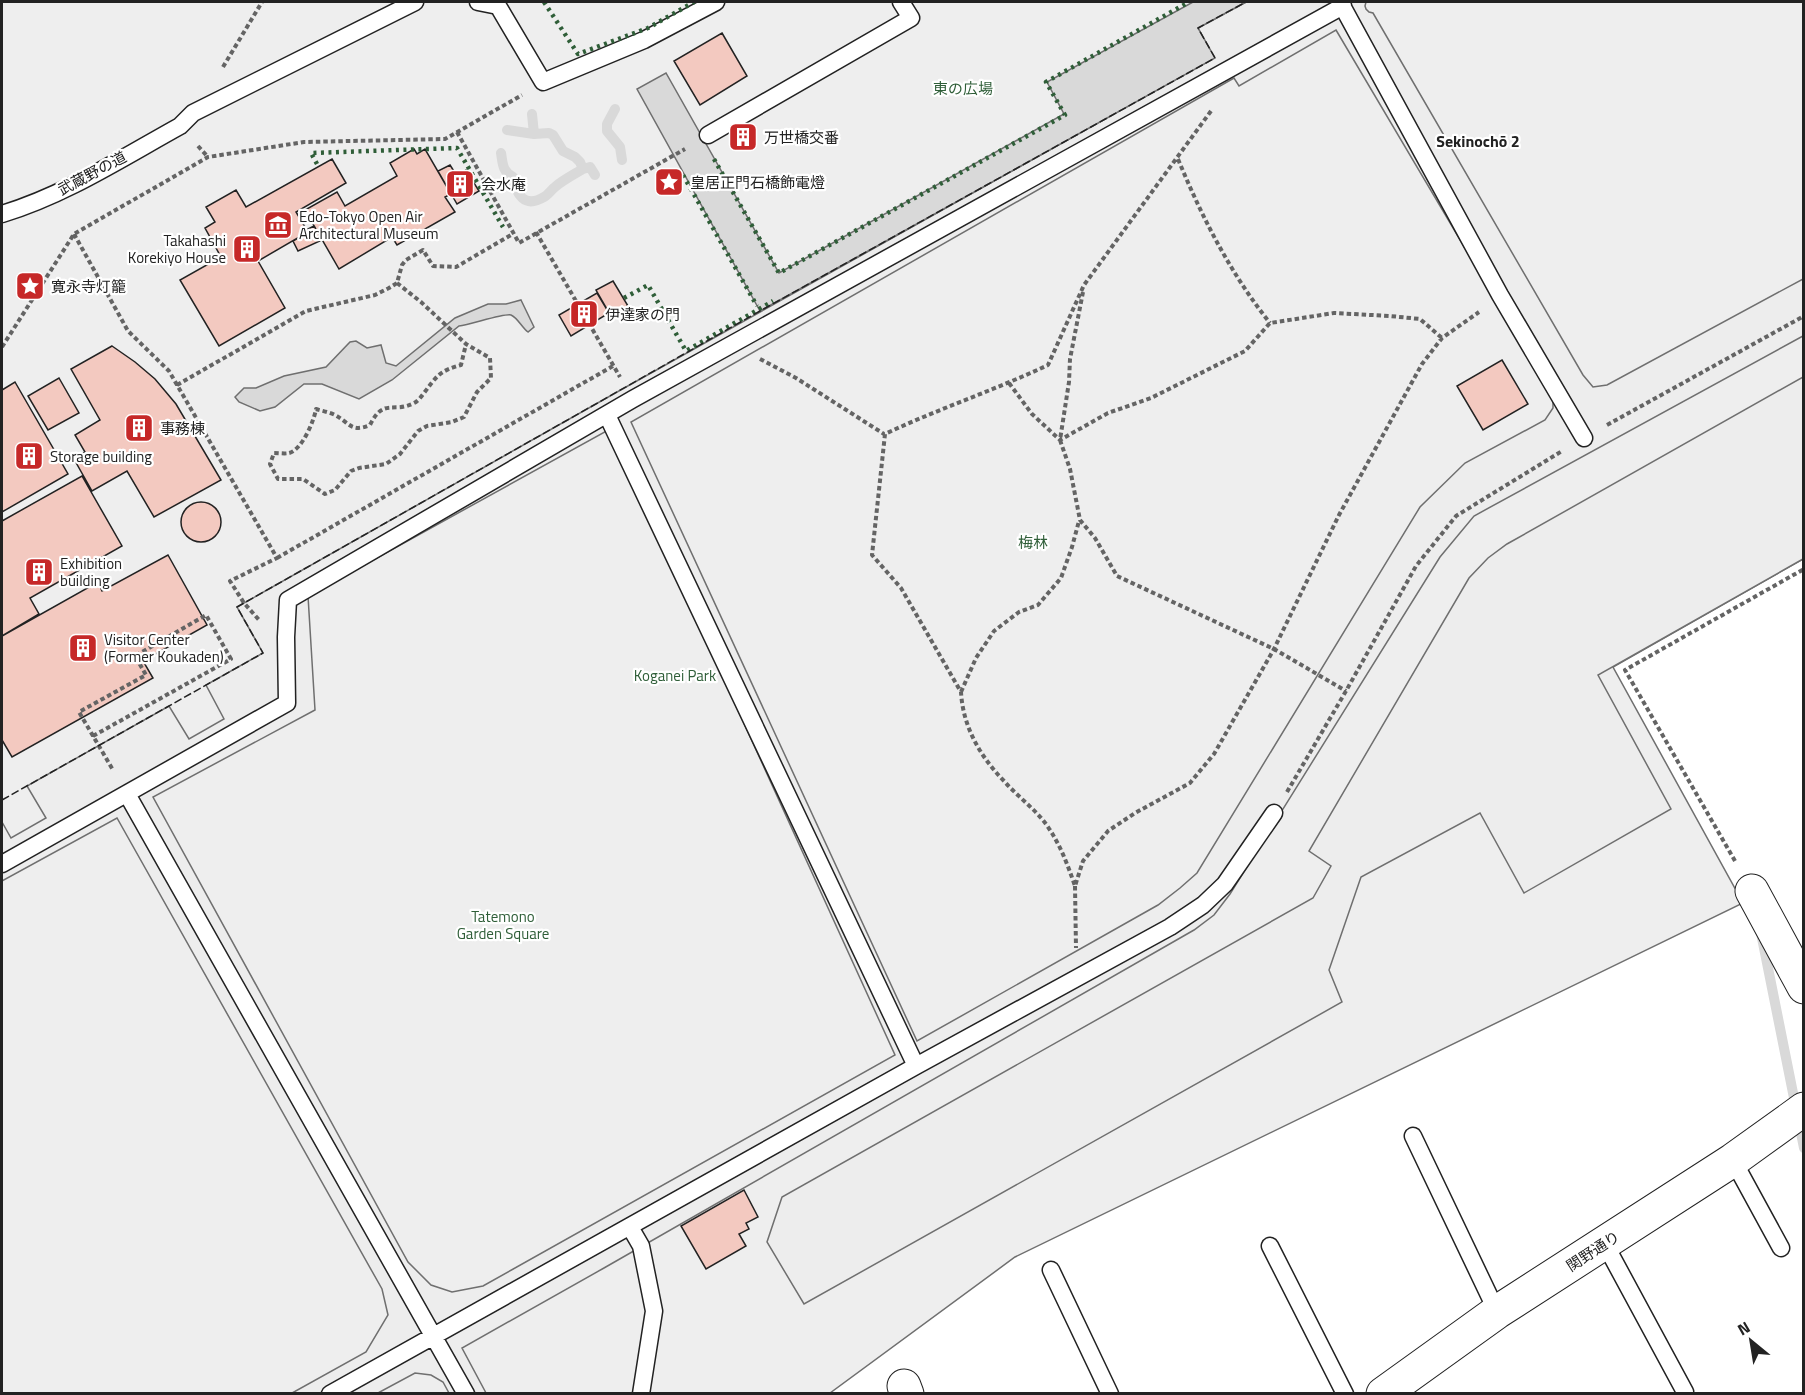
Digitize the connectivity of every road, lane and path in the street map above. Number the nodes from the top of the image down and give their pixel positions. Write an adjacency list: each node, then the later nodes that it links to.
1 (262, 2): 9 (path)
2 (415, 2): 9 (lane, 武蔵野の道)
3 (478, 2): 8 (lane)
4 (716, 2): 8 (lane)
5 (901, 2): 11 (lane)
6 (1341, 4): 7 (lane); 20 (lane)
7 (1219, 76): 13 (path); 25 (lane)
8 (543, 82): 10 (path)
9 (193, 113): 14 (lane, 武蔵野の道)
10 (457, 132): 15 (path); 16 (path)
11 (708, 135)
12 (674, 155): 15 (path)
13 (1178, 158): 19 (path); 22 (path)
14 (2, 214)
15 (536, 232): 27 (path)
16 (74, 234): 26 (path); 29 (path)
17 (511, 235): 18 (path)
18 (397, 283): 24 (path); 29 (path)
19 (1084, 285): 28 (path); 34 (path)
20 (1500, 295): 23 (path); 33 (lane)
21 (1803, 316): 33 (path)
22 (1270, 323): 23 (path); 34 (path)
23 (1442, 338): 39 (path)
24 (466, 344): 24 (path)
25 (732, 345): 30 (lane); 32 (path)
26 (2, 347)
27 (613, 366): 30 (path); 36 (path)
28 (1009, 383): 32 (path); 34 (path)
29 (177, 385): 36 (path)
30 (633, 399): 31 (lane)
31 (607, 415): 38 (lane); 50 (lane)
32 (885, 434): 41 (path)
33 (1584, 438): 40 (path)
34 (1060, 440): 35 (path)
35 (1080, 520): 39 (path); 41 (path)
36 (277, 558): 38 (path)
37 (1803, 569): 47 (path)
38 (286, 637): 43 (lane)
39 (1274, 649): 40 (path); 46 (path)
40 (1346, 691): 44 (path)
41 (961, 692): 46 (path)
42 (93, 736): 42 (path); 43 (path)
43 (127, 794): 45 (lane); 60 (lane)
44 (1274, 813): 48 (lane)
45 (2, 864)
46 (1075, 886): 48 (path)
47 (1752, 891): 49 (street)
48 (1077, 980): 50 (lane)
49 (1803, 987)
50 (916, 1066): 54 (lane)
51 (1803, 1109): 53 (street, 関野通り)
52 (1413, 1136): 59 (lane)
53 (1733, 1160): 55 (street, 関野通り); 57 (lane)
54 (630, 1227): 60 (lane); 64 (lane)
55 (1605, 1244): 59 (street, 関野通り); 61 (lane)
56 (1269, 1246): 66 (lane)
57 (1781, 1248)
58 (1051, 1270): 65 (lane)
59 (1497, 1312): 67 (street, 関野通り)
60 (434, 1336): 62 (lane); 63 (lane)
61 (1685, 1392)
62 (330, 1394)
63 (466, 1394)
64 (641, 1394)
65 (1110, 1394)
66 (1345, 1394)
67 (1383, 1394)

